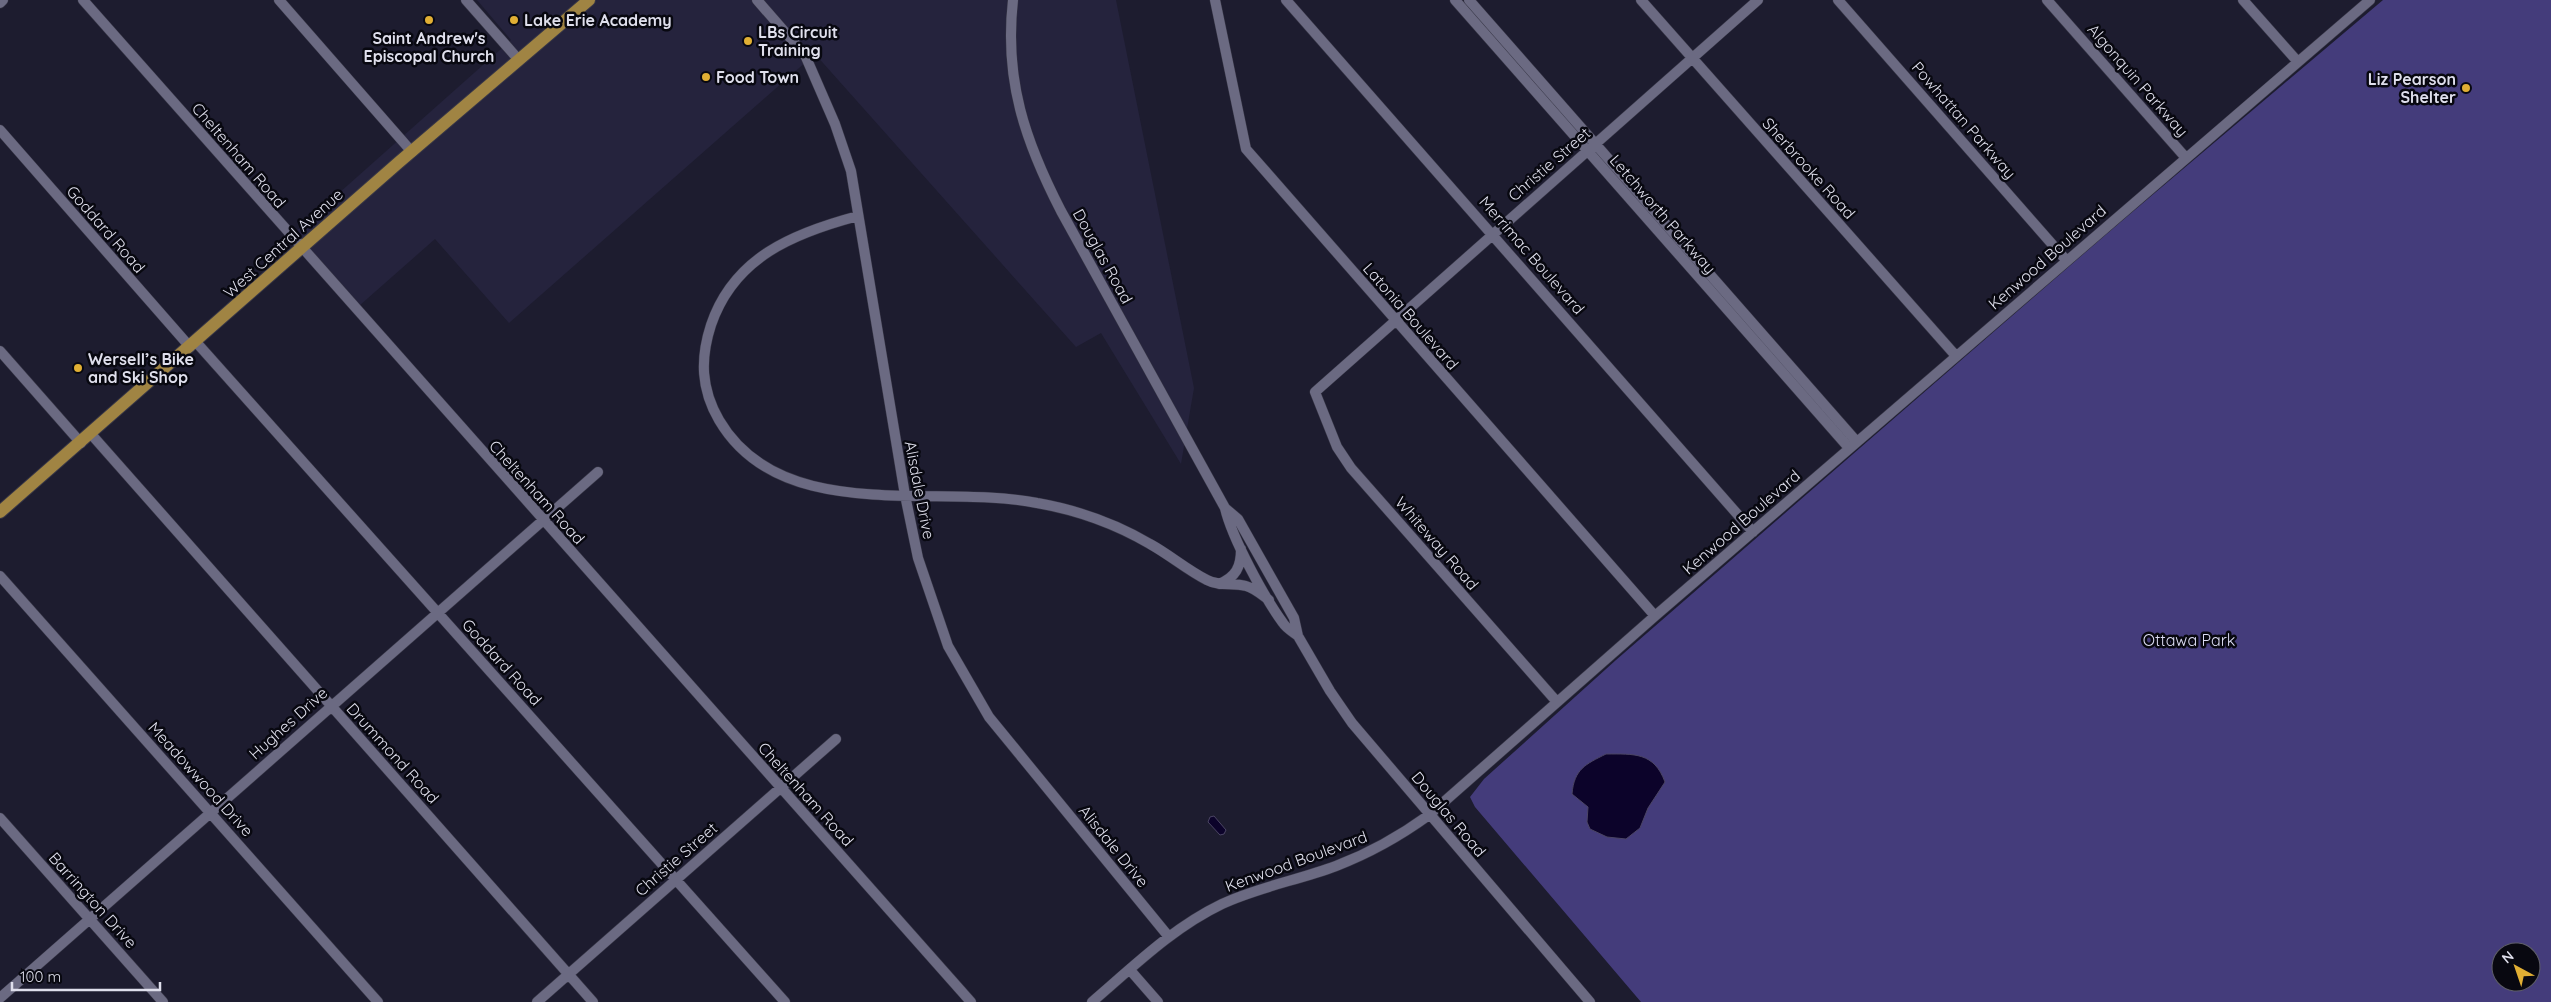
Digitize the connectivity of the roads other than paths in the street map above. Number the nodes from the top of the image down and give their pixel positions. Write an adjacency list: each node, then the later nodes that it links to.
1 (3, 0): 18 (street)
2 (83, 0): 28 (street, Cheltenham Road)
3 (279, 0): 24 (street)
4 (466, 0): 20 (street)
5 (589, 0): 20 (main road, West Central Avenue)
6 (757, 0): 26 (street, Alisdale Drive)
7 (1013, 0): 40 (street, Douglas Road)
8 (1215, 0): 30 (street, Latonia Boulevard)
9 (1286, 0): 27 (street, Merrimac Boulevard)
10 (1455, 0): 23 (street, Letchworth Parkway)
11 (1468, 0): 23 (street, Letchworth Parkway)
12 (1641, 0): 19 (street, Sherbrooke Road)
13 (1758, 0): 19 (street, Christie Street)
14 (1838, 0): 29 (street, Powhattan Parkway)
15 (2047, 0): 25 (street, Algonquin Parkway)
16 (2243, 0): 21 (street)
17 (2370, 0): 21 (street, Kenwood Boulevard)
18 (0, 3)
19 (1692, 58): 23 (street, Christie Street); 33 (street, Sherbrooke Road)
20 (518, 59): 24 (main road, West Central Avenue)
21 (2298, 62): 25 (street, Kenwood Boulevard)
22 (0, 130): 31 (street, Goddard Road)
23 (1591, 147): 27 (street, Christie Street); 37 (street, Letchworth Parkway)
24 (412, 152): 28 (main road, West Central Avenue)
25 (2186, 158): 29 (street, Kenwood Boulevard)
26 (858, 216): 39 (street, Alisdale Drive); 39 (street)
27 (1493, 234): 30 (street, Christie Street); 43 (street, Merrimac Boulevard)
28 (302, 249): 31 (main road, West Central Avenue); 42 (street, Cheltenham Road)
29 (2066, 260): 33 (street, Kenwood Boulevard)
30 (1395, 320): 34 (street, Christie Street); 49 (street, Latonia Boulevard)
31 (193, 344): 35 (main road, West Central Avenue); 48 (street, Goddard Road)
32 (0, 352): 36 (street)
33 (1956, 356): 37 (street, Kenwood Boulevard)
34 (1315, 392): 51 (street, Whiteway Road)
35 (91, 434): 36 (main road, West Central Avenue); 52 (street, Drummond Road)
36 (81, 443): 41 (main road, West Central Avenue)
37 (1853, 445): 43 (street, Kenwood Boulevard)
38 (598, 472): 42 (street, Hughes Drive)
39 (905, 495): 46 (street); 60 (street, Alisdale Drive)
40 (1225, 508): 44 (street, Douglas Road); 50 (street, Douglas Road)
41 (0, 512)
42 (543, 521): 48 (street, Hughes Drive); 54 (street, Cheltenham Road)
43 (1753, 532): 49 (street, Kenwood Boulevard)
44 (1241, 549): 46 (street); 47 (street, Douglas Road)
45 (0, 576): 55 (street, Meadowwood Drive)
46 (1218, 584): 47 (street)
47 (1269, 600): 50 (street, Douglas Road)
48 (437, 612): 52 (street, Hughes Drive); 58 (street, Goddard Road)
49 (1655, 616): 51 (street, Kenwood Boulevard)
50 (1298, 636): 56 (street, Douglas Road)
51 (1557, 702): 56 (street, Kenwood Boulevard)
52 (331, 706): 55 (street, Hughes Drive); 62 (street, Drummond Road)
53 (836, 739): 54 (street, Christie Street)
54 (780, 788): 58 (street, Christie Street); 69 (street, Cheltenham Road)
55 (210, 812): 59 (street, Hughes Drive); 65 (street, Meadowwood Drive)
56 (1429, 815): 60 (street, Kenwood Boulevard); 72 (street, Douglas Road)
57 (0, 818): 59 (street, Barrington Drive)
58 (676, 880): 62 (street, Christie Street); 68 (street, Goddard Road)
59 (90, 919): 63 (street, Hughes Drive); 64 (street, Barrington Drive)
60 (1169, 937): 61 (street, Kenwood Boulevard)
61 (1130, 970): 70 (street, Kenwood Boulevard); 71 (street)
62 (568, 974): 66 (street, Christie Street); 67 (street, Drummond Road)
63 (0, 998)
64 (163, 1002)
65 (378, 1002)
66 (537, 1002)
67 (594, 1002)
68 (785, 1002)
69 (971, 1002)
70 (1092, 1002)
71 (1158, 1002)
72 (1590, 1002)

